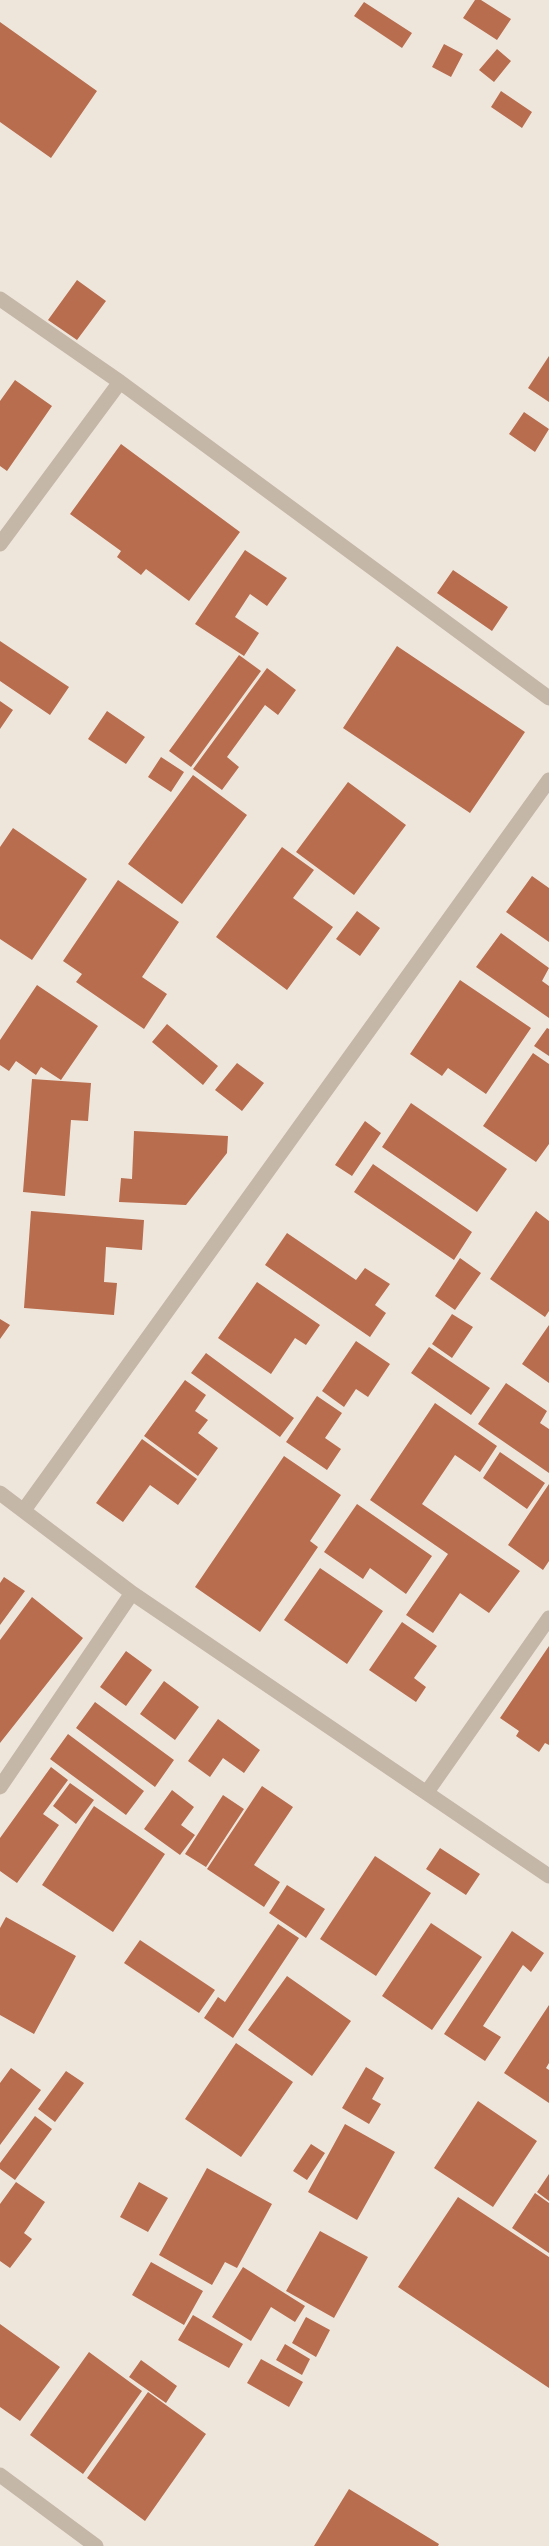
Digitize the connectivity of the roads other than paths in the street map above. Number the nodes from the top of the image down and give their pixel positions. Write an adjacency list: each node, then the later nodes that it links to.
1 (0, 299): 2 (street)
2 (120, 382): 3 (street); 4 (street)
3 (0, 544)
4 (549, 698)
5 (549, 780): 7 (street)
6 (0, 1493): 7 (street)
7 (24, 1510): 8 (street)
8 (132, 1593): 10 (street); 11 (street)
9 (549, 1618): 11 (street)
10 (0, 1787)
11 (427, 1792): 12 (street)
12 (549, 1876)
13 (0, 2475): 14 (street)
14 (96, 2546)

